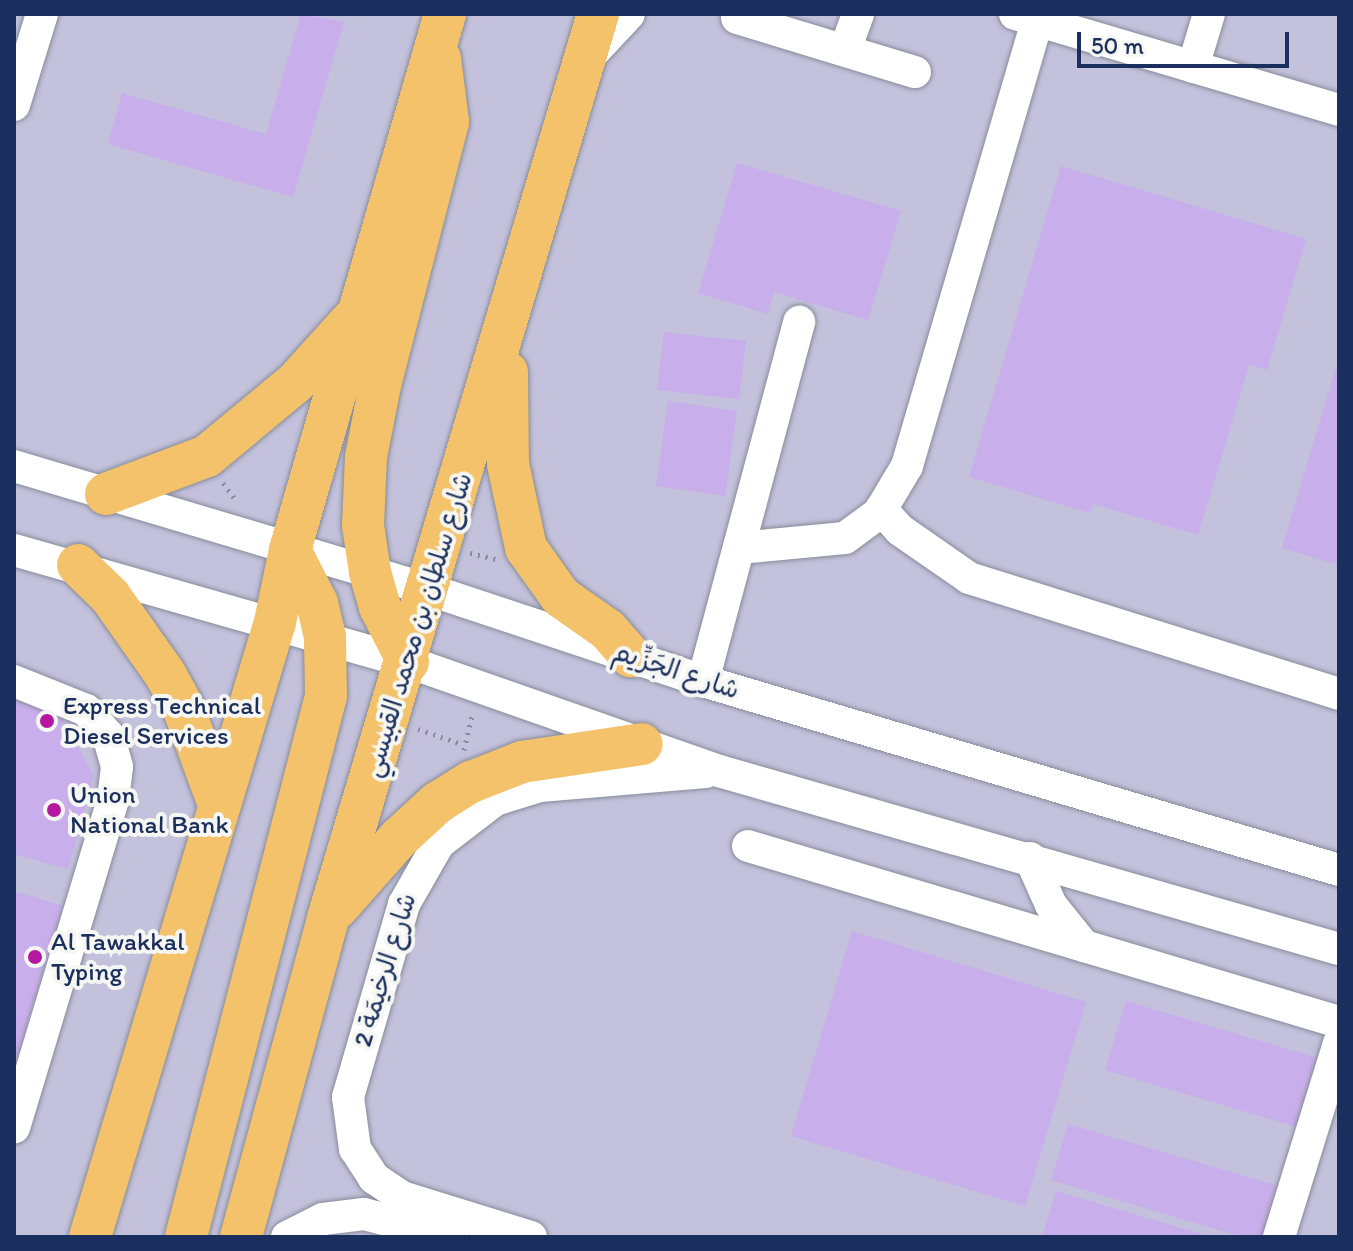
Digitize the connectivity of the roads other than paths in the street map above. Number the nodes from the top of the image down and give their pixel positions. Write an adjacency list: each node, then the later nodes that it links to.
1 (42, 14): 13 (street)
2 (598, 14): 10 (main road, شارع سلطان بن محمد القبيسي)
3 (629, 14): 10 (street)
4 (858, 14): 9 (street)
5 (1209, 14): 11 (street)
6 (1026, 17): 11 (street); 20 (street)
7 (737, 18): 9 (street)
8 (441, 27): 15 (main road); 25 (main road)
9 (845, 50): 12 (street)
10 (583, 64): 17 (main road, شارع سلطان بن محمد القبيسي)
11 (1193, 67): 14 (street)
12 (915, 72)
13 (14, 105)
14 (1339, 110)
15 (359, 313): 19 (main road); 23 (main road)
16 (799, 322): 21 (street)
17 (507, 324): 26 (main road, شارع سلطان بن محمد القبيسي); 29 (main road)
18 (14, 466): 19 (street, شارع الجَزِّيم)
19 (106, 494): 23 (street, شارع الجَزِّيم)
20 (881, 509): 21 (street); 33 (street)
21 (739, 548): 32 (street)
22 (14, 550): 24 (street)
23 (290, 550): 25 (street, شارع الجَزِّيم); 27 (main road); 28 (main road)
24 (78, 565): 27 (street); 36 (main road)
25 (370, 572): 26 (street, شارع الجَزِّيم); 30 (main road)
26 (430, 590): 29 (street, شارع الجَزِّيم); 30 (main road, شارع سلطان بن محمد القبيسي)
27 (275, 622): 28 (street); 36 (main road)
28 (325, 637): 30 (street); 48 (main road)
29 (631, 656): 32 (street, شارع الجَزِّيم)
30 (408, 662): 34 (street); 40 (main road, شارع سلطان بن محمد القبيسي)
31 (14, 681): 46 (street)
32 (703, 681): 39 (street, شارع الجَزِّيم)
33 (1339, 694)
34 (642, 744): 35 (street); 40 (main road)
35 (719, 771): 38 (street); 52 (street, شارع الرخيمَة 2)
36 (218, 802): 47 (main road)
37 (748, 846): 41 (street)
38 (1030, 858): 41 (street); 42 (street); 43 (street)
39 (1339, 870)
40 (328, 918): 49 (main road, شارع سلطان بن محمد القبيسي)
41 (1003, 922): 42 (street)
42 (1084, 946): 44 (street)
43 (1339, 949)
44 (1339, 1022)
45 (1339, 1043): 53 (street)
46 (14, 1127)
47 (90, 1237)
48 (186, 1237)
49 (241, 1237)
50 (287, 1237): 51 (street)
51 (453, 1237)
52 (531, 1237)
53 (1279, 1237)

